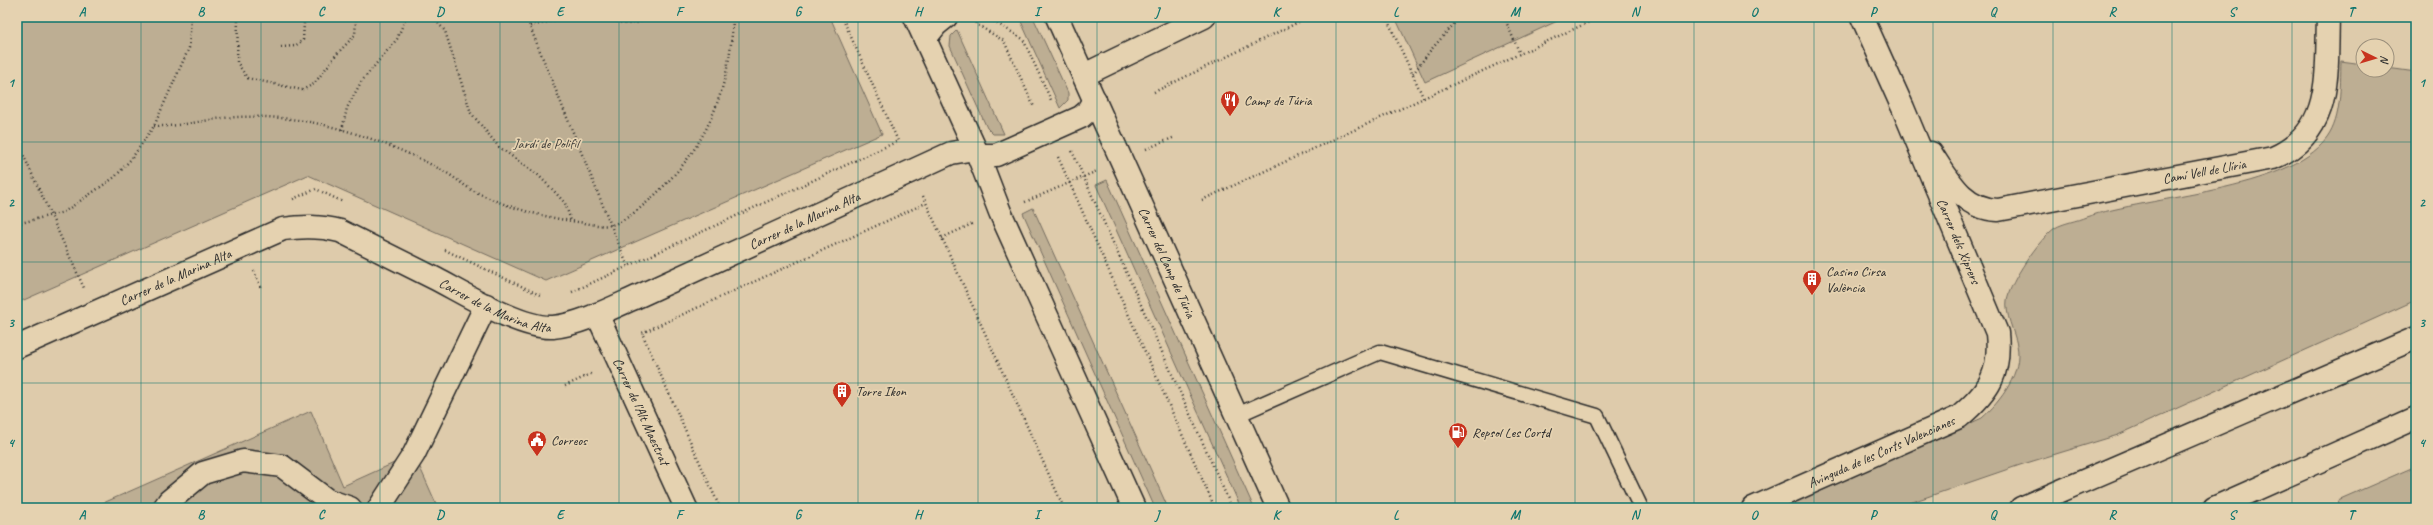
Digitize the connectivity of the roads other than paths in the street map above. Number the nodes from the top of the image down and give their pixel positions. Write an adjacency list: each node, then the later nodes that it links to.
1 (915, 17): 7 (main road)
2 (946, 17): 7 (main road)
3 (1204, 17): 8 (main road)
4 (1862, 17): 10 (main road, Carrer dels Xiprers)
5 (2328, 17): 12 (main road, Camí Vell de Llíria)
6 (1065, 23): 8 (main road, Carrer del Camp de Túria)
7 (925, 39): 11 (main road)
8 (1084, 75): 9 (main road, Carrer del Camp de Túria)
9 (1095, 100): 11 (main road, Carrer de la Marina Alta); 18 (main road, Carrer del Camp de Túria)
10 (1903, 108): 12 (main road, Carrer dels Xiprers); 17 (main road, Carrer dels Xiprers)
11 (976, 152): 14 (main road, Carrer de la Marina Alta); 24 (main road)
12 (1976, 206)
13 (486, 305): 14 (main road, Carrer de la Marina Alta); 16 (main road, Carrer de la Marina Alta); 22 (main road)
14 (597, 314): 23 (main road, Carrer de l'Alt Maestrat)
15 (2416, 338): 28 (main road)
16 (17, 347)
17 (1994, 376): 27 (main road, Avinguda de les Corts Valencianes)
18 (1237, 415): 25 (main road, Carrer del Camp de Túria); 26 (lane)
19 (2416, 418): 29 (main road)
20 (164, 508): 21 (main road)
21 (350, 508)
22 (379, 508)
23 (686, 508)
24 (1134, 508)
25 (1278, 508)
26 (1641, 508)
27 (1753, 508)
28 (2021, 508)
29 (2214, 508)

